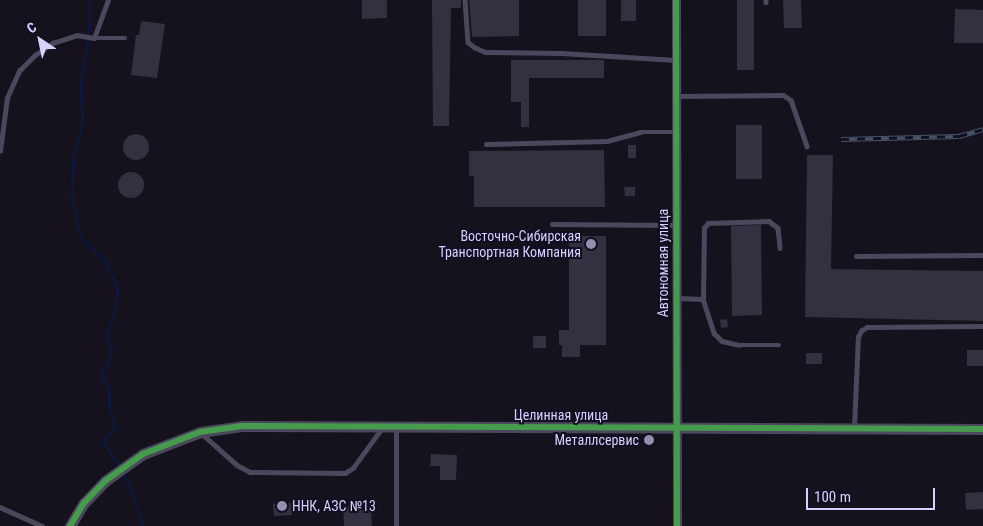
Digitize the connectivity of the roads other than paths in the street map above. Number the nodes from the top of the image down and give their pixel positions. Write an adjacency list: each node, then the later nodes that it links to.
1 (108, 0): 4 (lane)
2 (465, 0): 6 (lane)
3 (676, 0): 6 (street, Автономная улица)
4 (94, 38): 5 (lane); 11 (lane)
5 (126, 38)
6 (676, 60): 7 (street, Автономная улица)
7 (676, 96): 8 (street, Автономная улица); 10 (lane)
8 (676, 132): 9 (lane); 13 (street, Автономная улица)
9 (486, 144)
10 (807, 146)
11 (0, 151)
12 (552, 224): 13 (lane)
13 (676, 225): 17 (street, Автономная улица)
14 (780, 248): 18 (lane)
15 (983, 254): 16 (lane)
16 (856, 256)
17 (676, 298): 18 (lane); 23 (street, Автономная улица)
18 (704, 299): 20 (lane)
19 (983, 326): 24 (lane)
20 (779, 345)
21 (383, 426): 22 (street, Целинная улица); 26 (street, Целинная улица); 26 (lane)
22 (396, 426): 23 (street, Целинная улица); 30 (lane)
23 (676, 428): 24 (street, Целинная улица); 31 (street, Автономная улица)
24 (854, 429): 25 (street, Целинная улица)
25 (983, 429)
26 (200, 432): 29 (street, Целинная улица)
27 (0, 507): 28 (lane)
28 (42, 526)
29 (70, 526)
30 (396, 526)
31 (677, 526)

